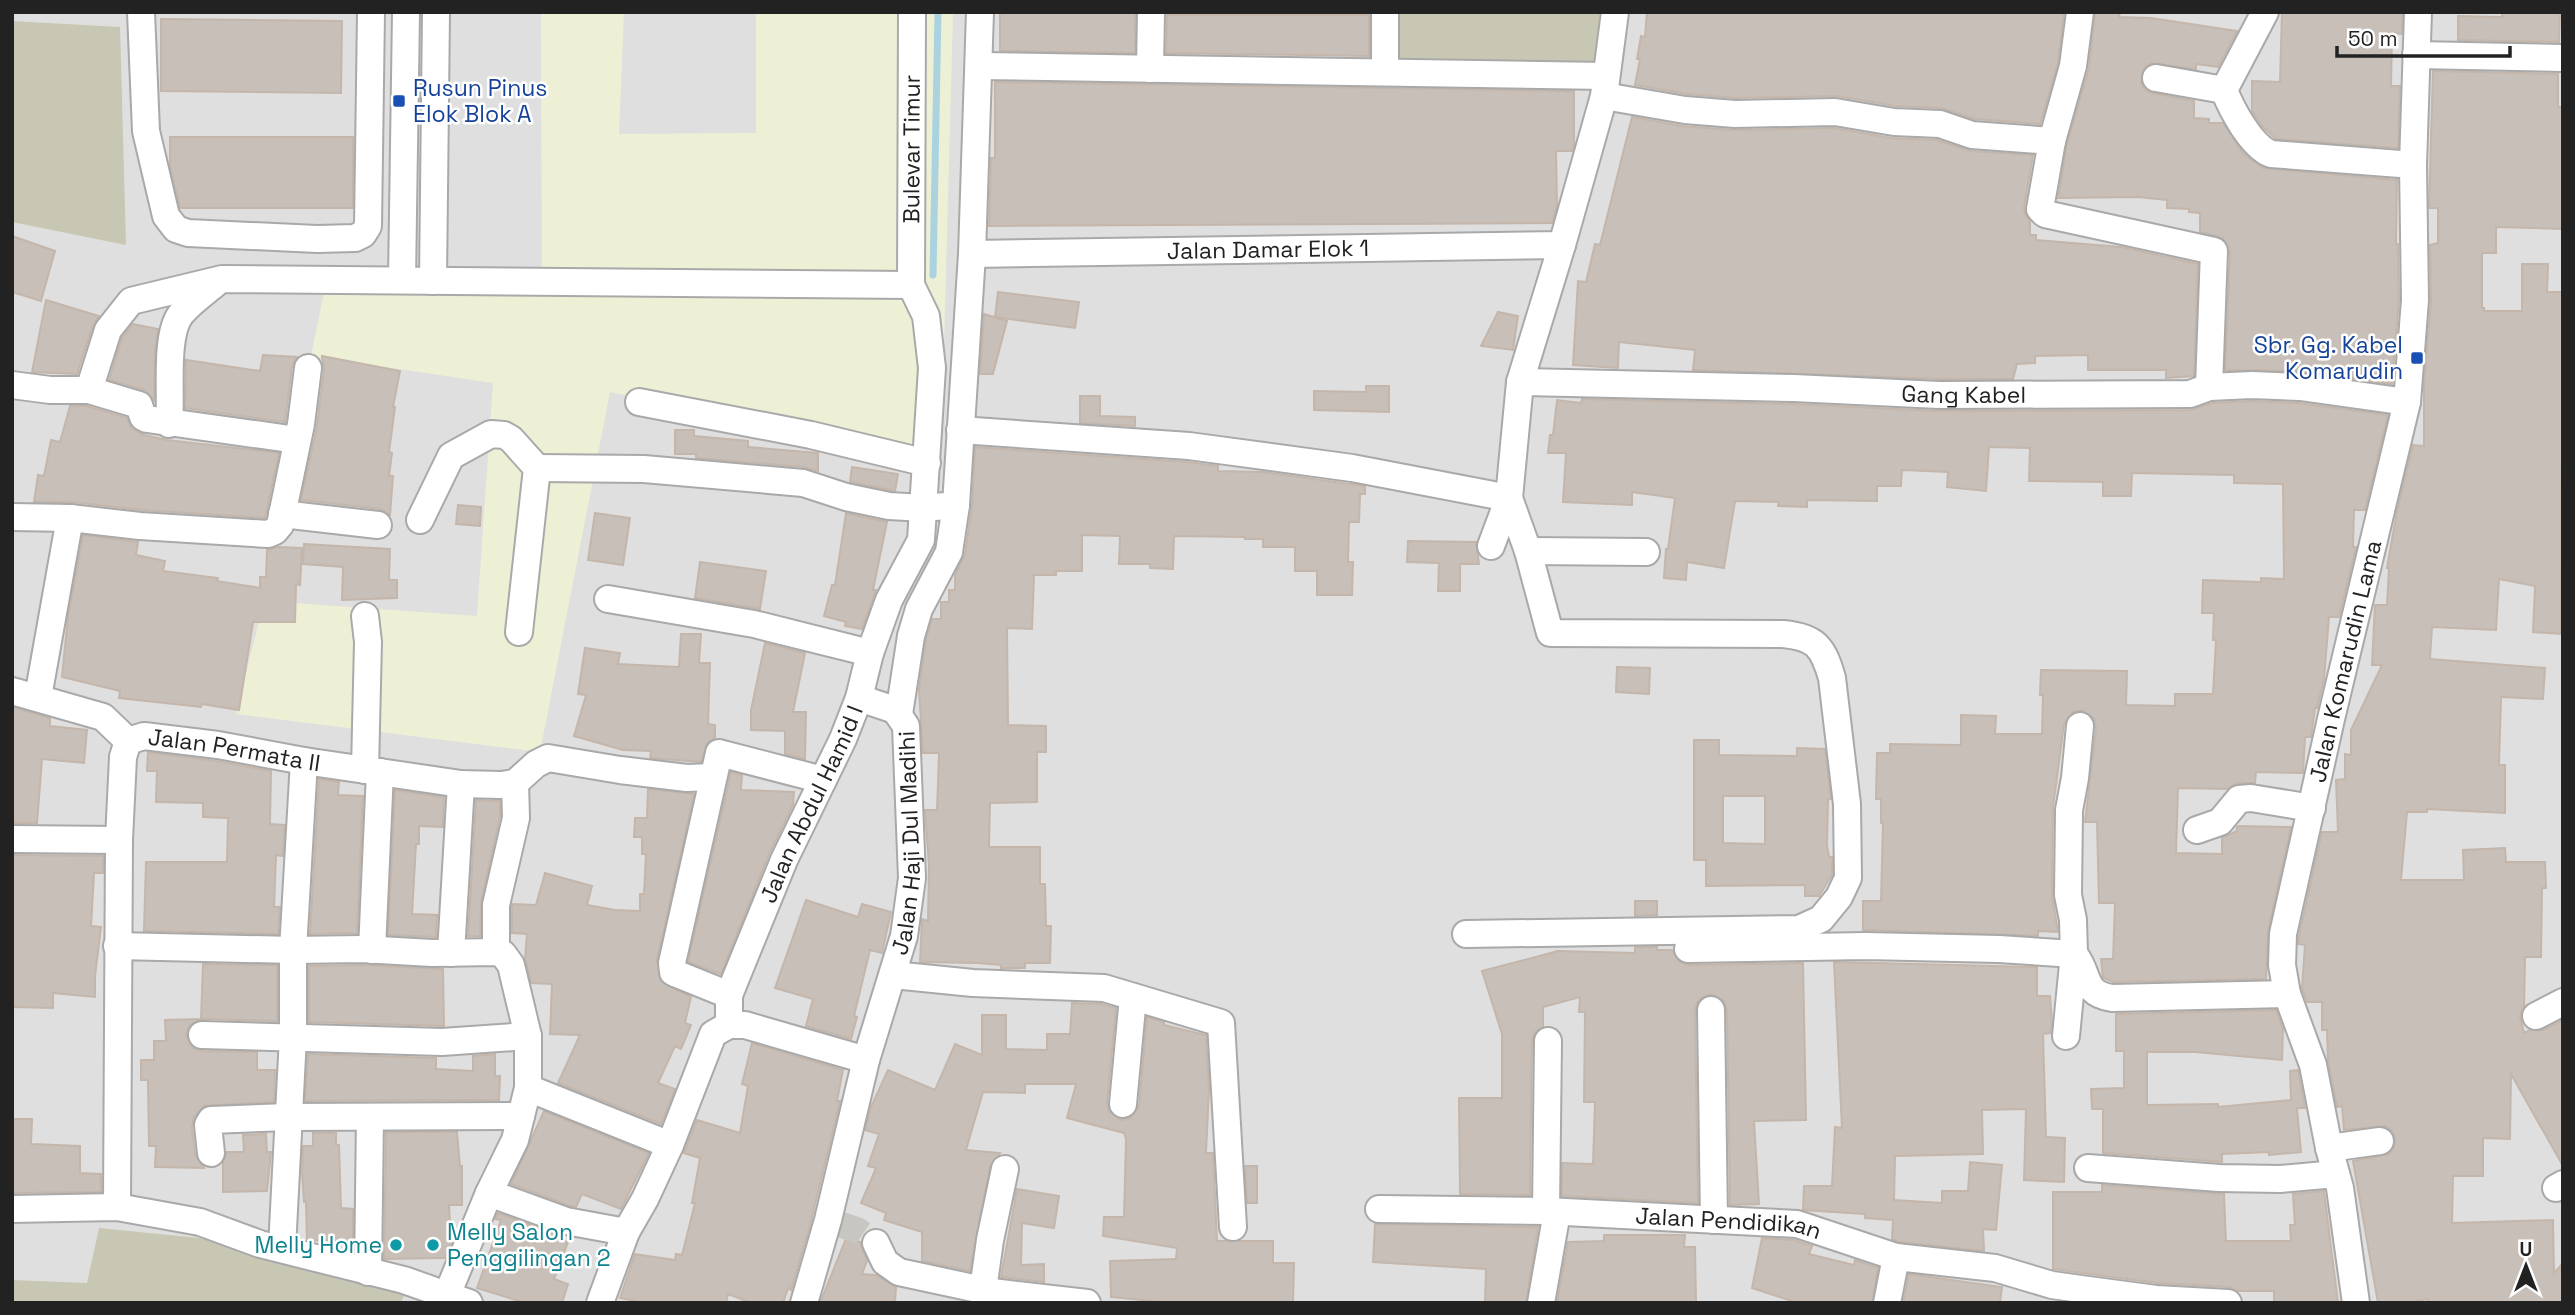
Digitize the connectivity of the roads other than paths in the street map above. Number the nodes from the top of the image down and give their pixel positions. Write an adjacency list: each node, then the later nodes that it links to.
1 (141, 12): 2 (street)
2 (371, 12)
3 (406, 12): 26 (street)
4 (436, 12): 27 (street)
5 (912, 12): 28 (street, Bulevar Timur)
6 (980, 12): 15 (street)
7 (1151, 12): 16 (street)
8 (1385, 12): 17 (street)
9 (1615, 12): 19 (street)
10 (2080, 12): 21 (street)
11 (2265, 12): 20 (street)
12 (2418, 12): 13 (street, Jalan Komarudin Lama)
13 (2416, 55): 14 (street); 22 (street, Jalan Komarudin Lama)
14 (2563, 58)
15 (979, 66): 16 (street); 24 (street)
16 (1150, 69): 17 (street)
17 (1385, 72): 19 (street)
18 (2156, 78): 20 (street)
19 (1605, 86): 21 (street); 23 (street)
20 (2224, 90): 22 (street)
21 (2052, 141): 32 (street)
22 (2413, 165): 35 (street, Jalan Komarudin Lama)
23 (1562, 245): 24 (street, Jalan Damar Elok 1); 30 (street)
24 (972, 254): 37 (street)
25 (222, 279): 26 (street); 33 (street); 36 (street)
26 (402, 280): 27 (street)
27 (433, 281): 28 (street)
28 (911, 285): 39 (street, Jalan Abdul Hamid I)
29 (308, 368): 38 (street)
30 (1520, 382): 32 (street, Gang Kabel); 41 (street)
31 (12, 385): 33 (street)
32 (2209, 387): 35 (street, Gang Kabel)
33 (89, 390): 36 (street)
34 (639, 402): 39 (street)
35 (2407, 402): 68 (street, Jalan Komarudin Lama)
36 (169, 424): 38 (street)
37 (960, 430): 41 (street); 42 (street)
38 (297, 440): 44 (street)
39 (927, 463): 43 (street, Jalan Abdul Hamid I)
40 (537, 468): 43 (street); 47 (street); 54 (street)
41 (1509, 498): 49 (street); 50 (street)
42 (956, 505): 43 (street); 59 (street)
43 (923, 508): 55 (street, Jalan Abdul Hamid I)
44 (282, 514): 46 (street); 48 (street)
45 (12, 517): 46 (street)
46 (70, 518): 57 (street)
47 (421, 520)
48 (378, 525)
49 (1491, 545)
50 (1528, 551): 51 (street); 72 (street)
51 (1646, 552)
52 (608, 599): 55 (street)
53 (365, 615): 63 (street)
54 (519, 632)
55 (870, 653): 58 (street, Jalan Abdul Hamid I)
56 (12, 691): 57 (street)
57 (38, 697): 61 (street)
58 (861, 699): 59 (street, Jalan Haji Dul Madihi); 65 (street, Jalan Abdul Hamid I)
59 (897, 712): 80 (street, Jalan Haji Dul Madihi)
60 (2080, 726): 79 (street)
61 (128, 741): 62 (street, Jalan Permata II); 71 (street, Jalan Permata II)
62 (304, 761): 63 (street, Jalan Permata II); 75 (street)
63 (372, 771): 67 (street, Jalan Permata II); 76 (street)
64 (713, 777): 65 (street); 66 (street); 82 (street)
65 (823, 780): 82 (street, Jalan Abdul Hamid I)
66 (515, 783): 67 (street, Jalan Permata II); 77 (street)
67 (461, 784): 78 (street)
68 (2312, 808): 69 (street); 81 (street, Jalan Komarudin Lama)
69 (2197, 830)
70 (12, 839): 71 (street)
71 (119, 841): 73 (street, Jalan Permata II)
72 (1466, 934)
73 (117, 946): 75 (street); 107 (street, Jalan Permata II)
74 (1491, 949): 79 (street)
75 (293, 950): 76 (street); 91 (street)
76 (372, 950): 78 (street)
77 (496, 952): 78 (street); 89 (street)
78 (451, 953)
79 (2074, 954): 81 (street); 90 (street)
80 (893, 975): 83 (street); 93 (street, Jalan Haji Dul Madihi)
81 (2287, 993): 101 (street, Jalan Komarudin Lama)
82 (729, 995): 87 (street, Jalan Abdul Hamid I)
83 (1133, 997): 95 (street); 112 (street)
84 (2563, 1002): 86 (street)
85 (1711, 1010): 111 (street)
86 (2536, 1016)
87 (729, 1024): 93 (street); 100 (street)
88 (202, 1035): 91 (street)
89 (528, 1036): 91 (street); 94 (street)
90 (2066, 1036)
91 (293, 1037): 97 (street)
92 (1548, 1041): 110 (street)
93 (866, 1060): 124 (street, Jalan Haji Dul Madihi)
94 (528, 1088): 96 (street); 100 (street)
95 (1123, 1104)
96 (521, 1116): 98 (street); 106 (street)
97 (288, 1117): 98 (street); 102 (street); 115 (street)
98 (370, 1118): 117 (street)
99 (2380, 1141): 101 (street)
100 (670, 1145): 113 (street)
101 (2329, 1148): 105 (street, Jalan Komarudin Lama)
102 (211, 1153)
103 (2088, 1168): 105 (street)
104 (1006, 1169): 118 (street)
105 (2336, 1174): 128 (street, Jalan Komarudin Lama)
106 (489, 1193): 113 (street); 120 (street)
107 (117, 1207): 108 (street); 115 (street)
108 (12, 1209)
109 (1379, 1209): 110 (street, Jalan Pendidikan)
110 (1551, 1212): 111 (street, Jalan Pendidikan); 125 (street)
111 (1714, 1220): 116 (street, Jalan Pendidikan)
112 (1233, 1227)
113 (626, 1232): 123 (street)
114 (876, 1243): 118 (street)
115 (282, 1248): 117 (street)
116 (1896, 1257): 119 (street, Jalan Pendidikan); 126 (street)
117 (368, 1272): 120 (street)
118 (982, 1290): 122 (street)
119 (2113, 1298): 121 (street, Jalan Pendidikan)
120 (458, 1299)
121 (2200, 1301): 127 (street, Jalan Pendidikan)
122 (1075, 1302)
123 (600, 1303)
124 (804, 1303)
125 (1541, 1303)
126 (1887, 1303)
127 (2228, 1303)
128 (2356, 1303)

